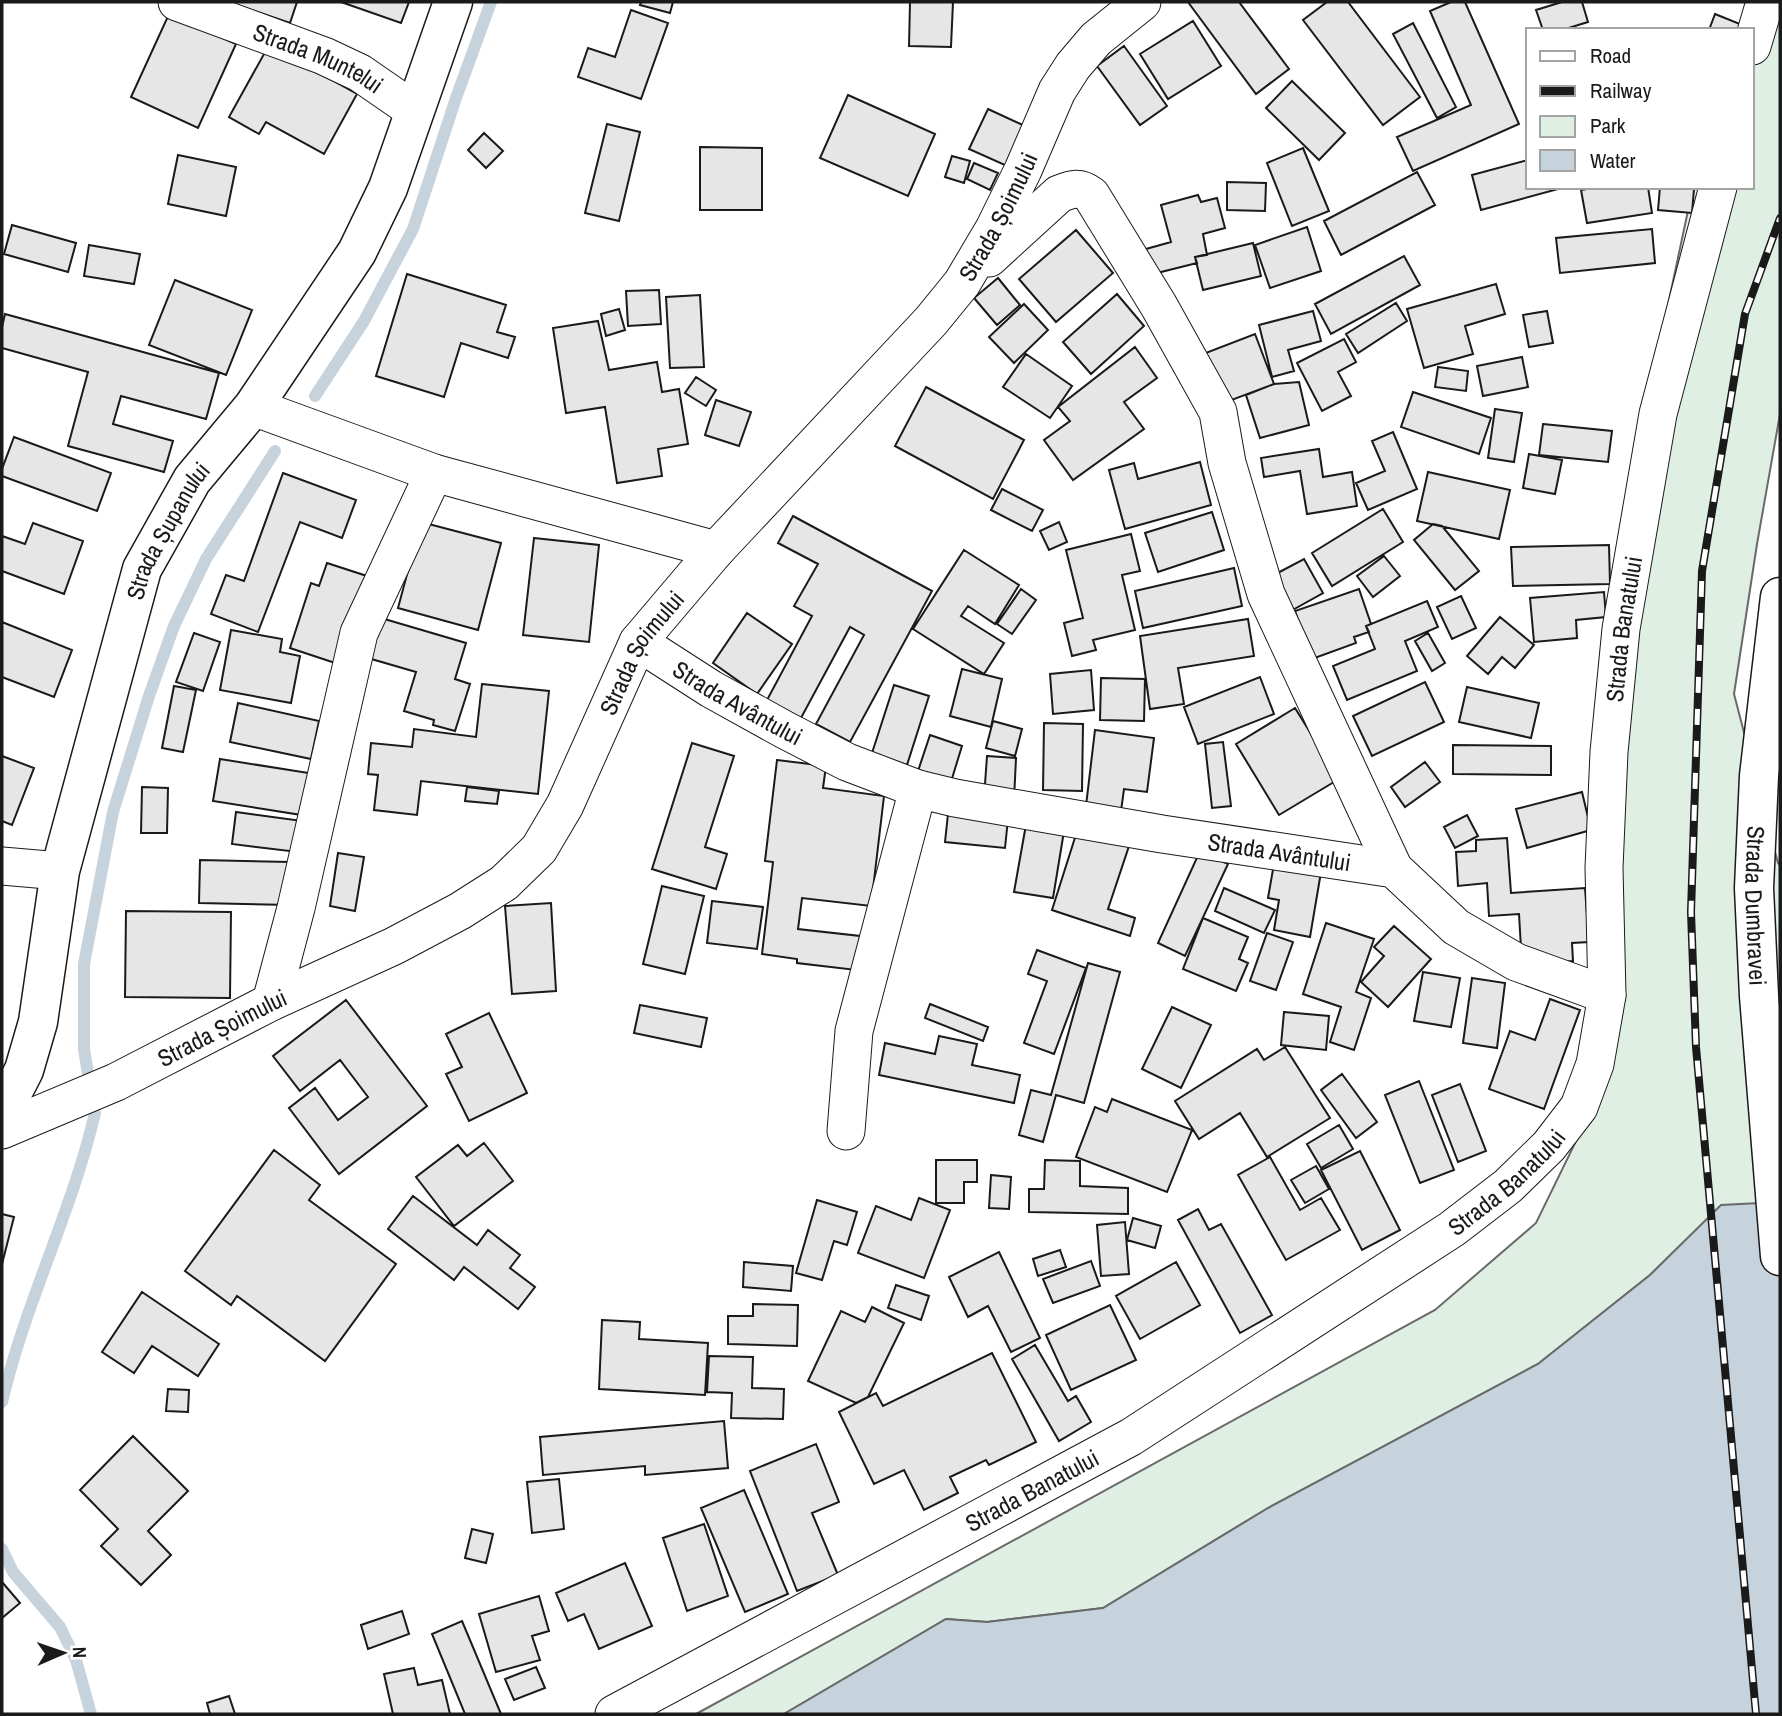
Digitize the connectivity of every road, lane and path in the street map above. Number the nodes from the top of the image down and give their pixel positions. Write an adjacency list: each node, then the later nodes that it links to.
1 (177, 2): 6 (street, Strada Muntelui)
2 (453, 2): 6 (street, Strada Șupanului)
3 (1142, 2): 8 (street, Strada Șoimului)
4 (1765, 2): 5 (street)
5 (1754, 39)
6 (415, 111): 9 (street, Strada Șupanului)
7 (1717, 189): 18 (street, Strada Banatului)
8 (962, 283): 11 (street, Strada Șoimului); 16 (street)
9 (253, 407): 10 (street); 17 (street, Strada Șupanului)
10 (434, 473): 11 (street); 19 (street)
11 (716, 550): 13 (street, Strada Șoimului)
12 (1780, 597): 23 (street, Strada Dumbravei)
13 (638, 642): 14 (street, Strada Avântului); 19 (street, Strada Șoimului)
14 (918, 789): 16 (street, Strada Avântului); 22 (street)
15 (2, 866): 17 (street)
16 (1394, 869): 18 (street)
17 (60, 871): 20 (street, Strada Șupanului)
18 (1607, 995): 24 (street, Strada Banatului)
19 (271, 1002): 21 (street, Strada Șoimului)
20 (2, 1113)
21 (2, 1130)
22 (846, 1131)
23 (1780, 1256)
24 (614, 1714)

